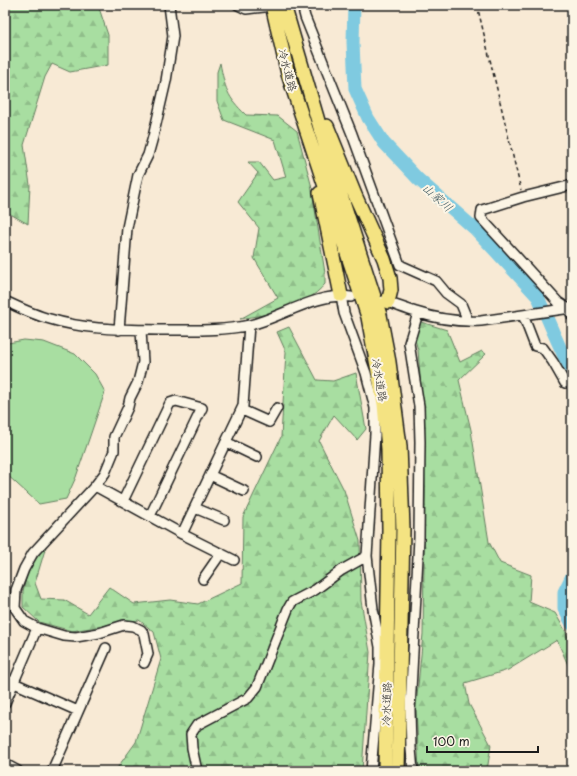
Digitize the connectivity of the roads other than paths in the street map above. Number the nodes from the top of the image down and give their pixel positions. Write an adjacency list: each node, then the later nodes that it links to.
1 (169, 5): 17 (street)
2 (238, 5): 5 (street)
3 (284, 5): 6 (highway, 冷水道路)
4 (302, 5): 15 (street)
5 (268, 6): 7 (highway, 冷水道路)
6 (303, 72): 10 (highway); 49 (highway, 冷水道路)
7 (300, 109): 9 (highway); 48 (highway, 冷水道路)
8 (572, 185): 12 (street)
9 (346, 296): 16 (street); 33 (street)
10 (385, 302): 13 (street)
11 (6, 303): 17 (street)
12 (571, 311): 14 (street)
13 (418, 313): 15 (street); 50 (street)
14 (522, 315): 15 (street); 19 (street)
15 (468, 321)
16 (249, 325): 18 (street); 21 (street)
17 (119, 330): 18 (street)
18 (141, 330): 25 (street)
19 (565, 383)
20 (277, 408): 21 (street)
21 (242, 410): 22 (street)
22 (226, 442): 23 (street); 24 (street)
23 (257, 457)
24 (210, 475): 26 (street); 28 (street)
25 (95, 486): 27 (street); 36 (street)
26 (244, 490)
27 (123, 501): 29 (street); 29 (street)
28 (195, 508): 30 (street); 31 (street)
29 (150, 516): 31 (street)
30 (224, 520)
31 (182, 534): 32 (street)
32 (221, 553): 34 (street); 35 (street)
33 (367, 556): 46 (street); 47 (street)
34 (234, 560)
35 (203, 579)
36 (37, 628): 38 (street); 40 (street)
37 (106, 648): 42 (street)
38 (144, 663)
39 (5, 679): 40 (street)
40 (14, 683): 41 (street); 42 (street)
41 (5, 703)
42 (78, 711): 45 (street)
43 (5, 764): 44 (street)
44 (18, 771)
45 (52, 771)
46 (197, 771)
47 (371, 771)
48 (385, 771)
49 (398, 771)
50 (414, 771)

